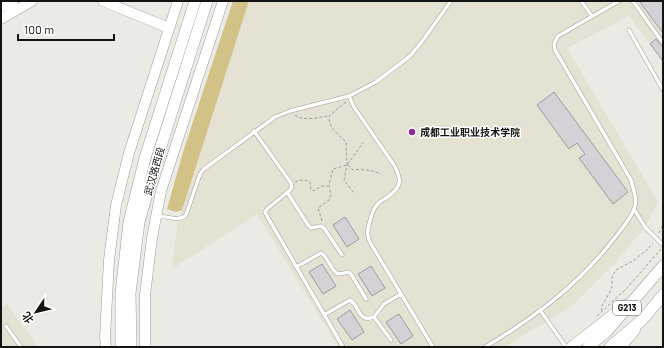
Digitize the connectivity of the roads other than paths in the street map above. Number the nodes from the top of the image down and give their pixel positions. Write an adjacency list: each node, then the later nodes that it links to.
1 (13, 1): 12 (main road)
2 (32, 1): 14 (main road)
3 (103, 1): 15 (main road)
4 (178, 1): 15 (main road)
5 (195, 1): 40 (highway, 武汉路西段)
6 (207, 1): 41 (highway, 武汉路西段)
7 (223, 1): 23 (main road)
8 (451, 1): 19 (lane)
9 (581, 1): 13 (lane)
10 (619, 1): 13 (lane)
11 (634, 1): 17 (lane)
12 (1, 7)
13 (592, 16): 22 (lane)
14 (1, 18)
15 (168, 28): 39 (main road)
16 (629, 30): 18 (lane)
17 (663, 43)
18 (663, 90)
19 (349, 96): 20 (lane); 28 (lane)
20 (254, 131): 21 (lane); 23 (lane)
21 (287, 192): 25 (lane); 27 (lane)
22 (634, 209): 24 (lane); 32 (lane)
23 (156, 216): 42 (main road)
24 (663, 246)
25 (342, 255)
26 (663, 266): 29 (highway, G213)
27 (296, 267): 31 (lane); 33 (lane)
28 (401, 294): 34 (lane); 44 (lane)
29 (640, 294): 47 (main road); 48 (highway, G213)
30 (663, 295): 35 (highway, G213)
31 (366, 299)
32 (540, 310): 45 (lane); 46 (lane)
33 (324, 315): 34 (lane); 43 (lane)
34 (374, 317): 37 (lane)
35 (643, 319): 49 (highway, G213); 50 (main road)
36 (6, 326): 38 (lane)
37 (391, 340)
38 (21, 347)
39 (106, 347)
40 (121, 347)
41 (131, 347)
42 (145, 347)
43 (343, 347)
44 (433, 347)
45 (484, 347)
46 (566, 347)
47 (571, 347)
48 (588, 347)
49 (610, 347)
50 (621, 347)

